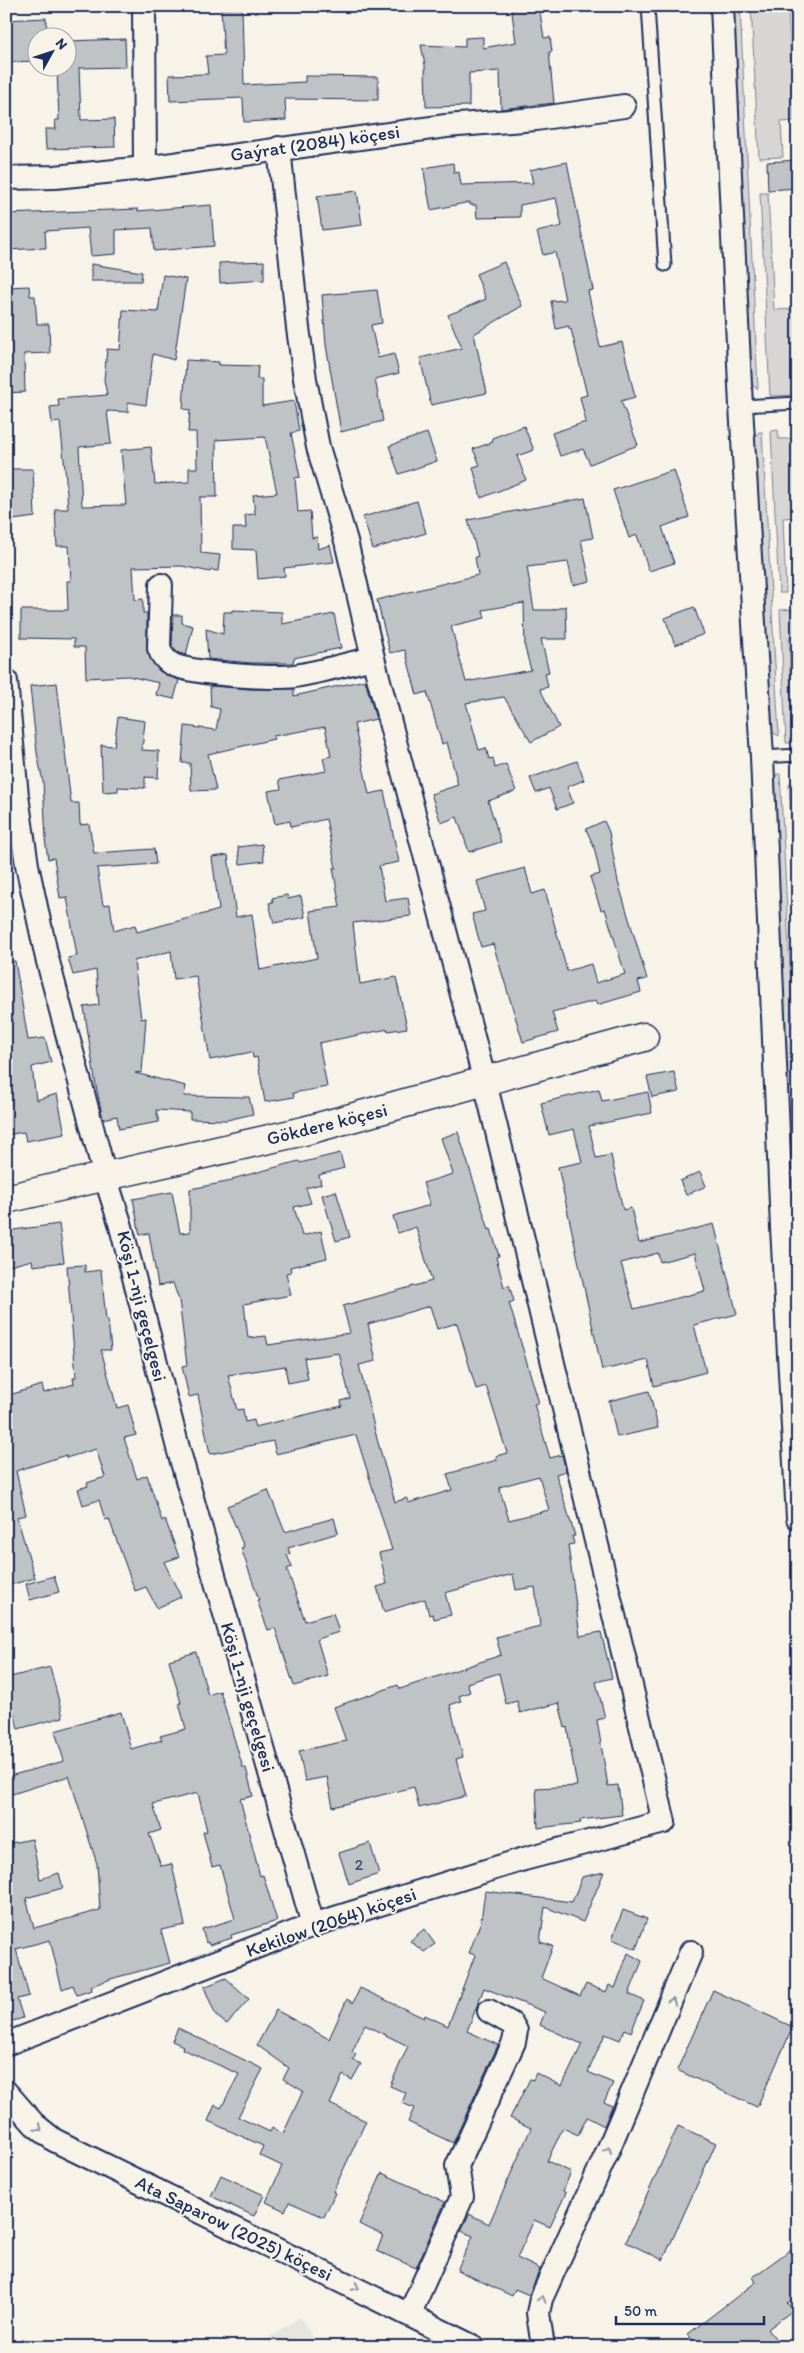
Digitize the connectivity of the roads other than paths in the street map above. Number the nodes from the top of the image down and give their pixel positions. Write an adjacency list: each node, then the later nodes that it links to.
1 (144, 6): 6 (street)
2 (648, 6): 8 (lane)
3 (722, 6): 10 (street)
4 (624, 106): 5 (street, Gaýrat (2084) köçesi)
5 (279, 148): 6 (street, Gaýrat (2084) köçesi); 12 (street)
6 (145, 168): 7 (street, Gaýrat (2084) köçesi)
7 (6, 178)
8 (665, 265)
9 (798, 403): 10 (lane)
10 (741, 406): 15 (street)
11 (161, 585): 12 (street)
12 (373, 658): 17 (street)
13 (6, 680): 18 (street, Köşi 1-nji geçelgesi)
14 (798, 755): 15 (lane)
15 (762, 757): 20 (street)
16 (644, 1037): 17 (street, Gökdere köçesi)
17 (485, 1082): 18 (street, Gökdere köçesi); 22 (street, Kekilow (2064) köçesi)
18 (105, 1176): 19 (street, Gökdere köçesi); 22 (street, Köşi 1-nji geçelgesi)
19 (6, 1199)
20 (790, 1228): 21 (street)
21 (798, 1518)
22 (313, 1925): 25 (street, Kekilow (2064) köçesi)
23 (691, 1952): 29 (street, one-way to 23)
24 (489, 2011): 27 (street)
25 (6, 2044)
26 (6, 2092): 27 (street, Ata Saparow (2025) köçesi, one-way to 27)
27 (410, 2313): 28 (street, Ata Saparow (2025) köçesi)
28 (474, 2347)
29 (543, 2347)

